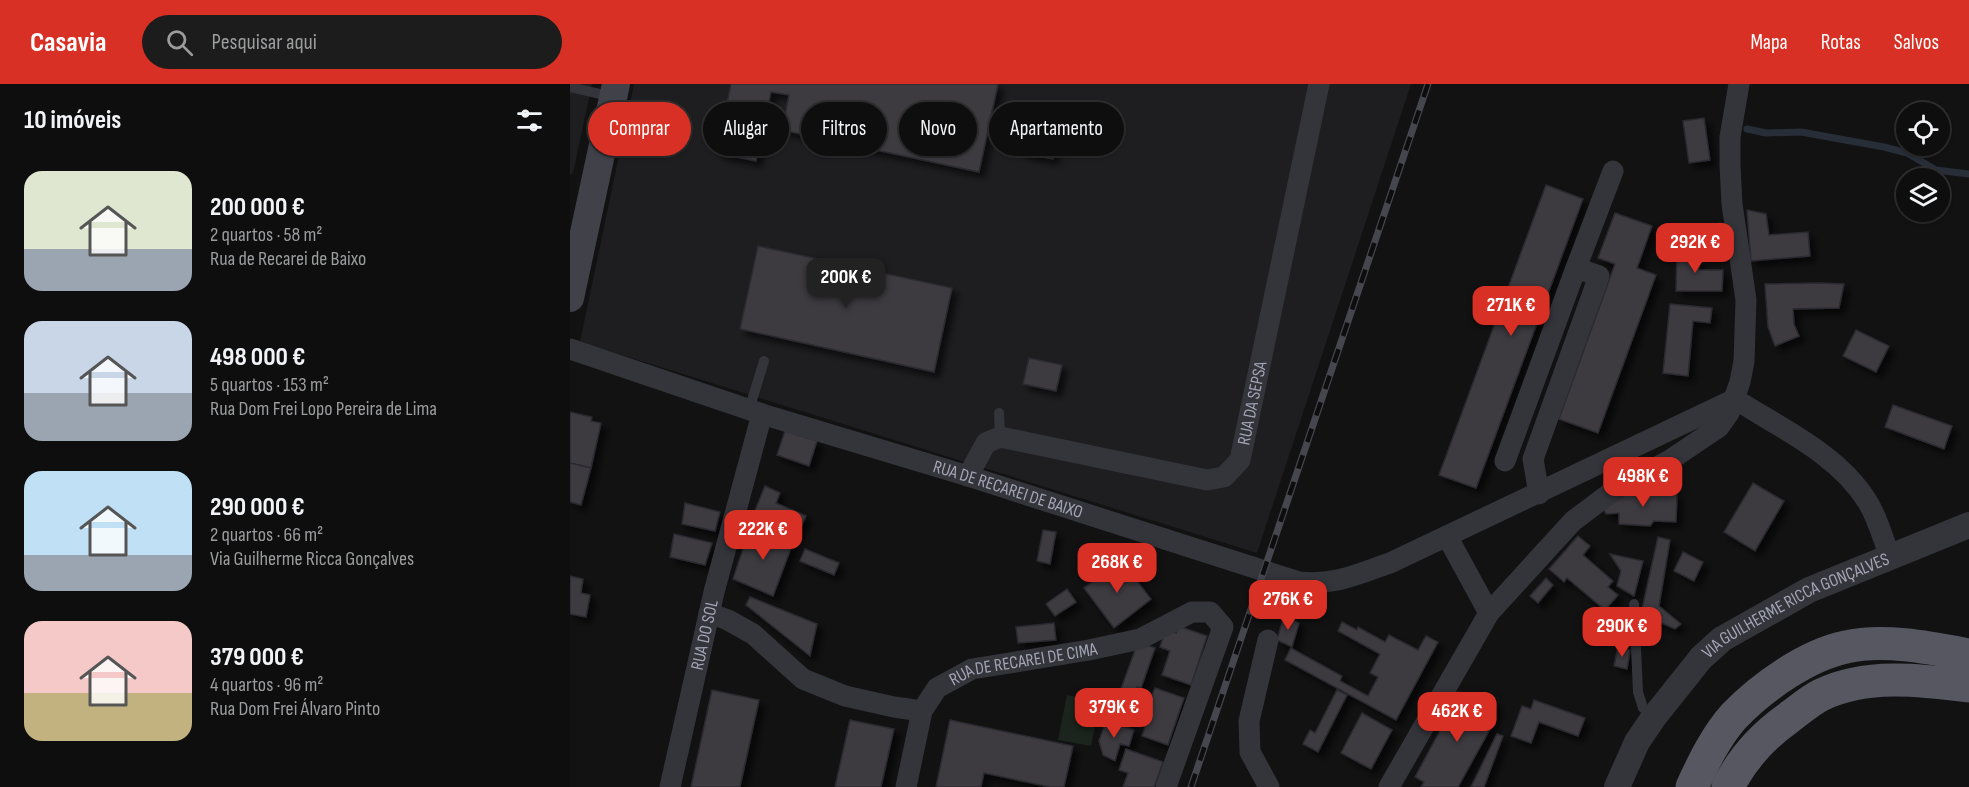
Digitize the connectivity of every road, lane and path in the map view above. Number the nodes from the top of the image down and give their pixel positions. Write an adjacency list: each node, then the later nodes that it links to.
1 (1319, 84): 15 (street, RUA DA SEPSA)
2 (1739, 84): 12 (street)
3 (570, 87): 4 (lane)
4 (614, 91): 7 (main road)
5 (1613, 171): 6 (street)
6 (1576, 268): 10 (street); 11 (street)
7 (570, 298)
8 (570, 349): 13 (street, RUA DE RECAREI DE BAIXO)
9 (764, 361): 13 (lane)
10 (1534, 381): 11 (street); 16 (street)
11 (1558, 391): 18 (street)
12 (1735, 399): 18 (street, RUA DE RECAREI DE BAIXO); 21 (street); 23 (street)
13 (756, 412): 17 (street, RUA DE RECAREI DE BAIXO); 24 (street, RUA DO SOL)
14 (999, 413): 15 (lane)
15 (1000, 437): 17 (street)
16 (1505, 461)
17 (968, 476): 20 (street, RUA DE RECAREI DE BAIXO)
18 (1539, 494): 20 (street, RUA DE RECAREI DE BAIXO)
19 (1969, 525): 21 (street, VIA GUILHERME RICCA GONÇALVES)
20 (1447, 536): 23 (street)
21 (1890, 557): 29 (street, VIA GUILHERME RICCA GONÇALVES)
22 (1634, 604): 29 (lane)
23 (1489, 613): 34 (street)
24 (709, 614): 28 (street); 30 (street, RUA DO SOL)
25 (1268, 640): 33 (street)
26 (1969, 655): 36 (highway)
27 (1969, 686): 37 (highway)
28 (922, 711): 31 (street); 32 (street, RUA DE RECAREI DE CIMA)
29 (1654, 717): 35 (street, VIA GUILHERME RICCA GONÇALVES)
30 (670, 787)
31 (906, 787)
32 (1166, 787)
33 (1269, 787)
34 (1389, 787)
35 (1617, 787)
36 (1692, 787)
37 (1728, 787)

